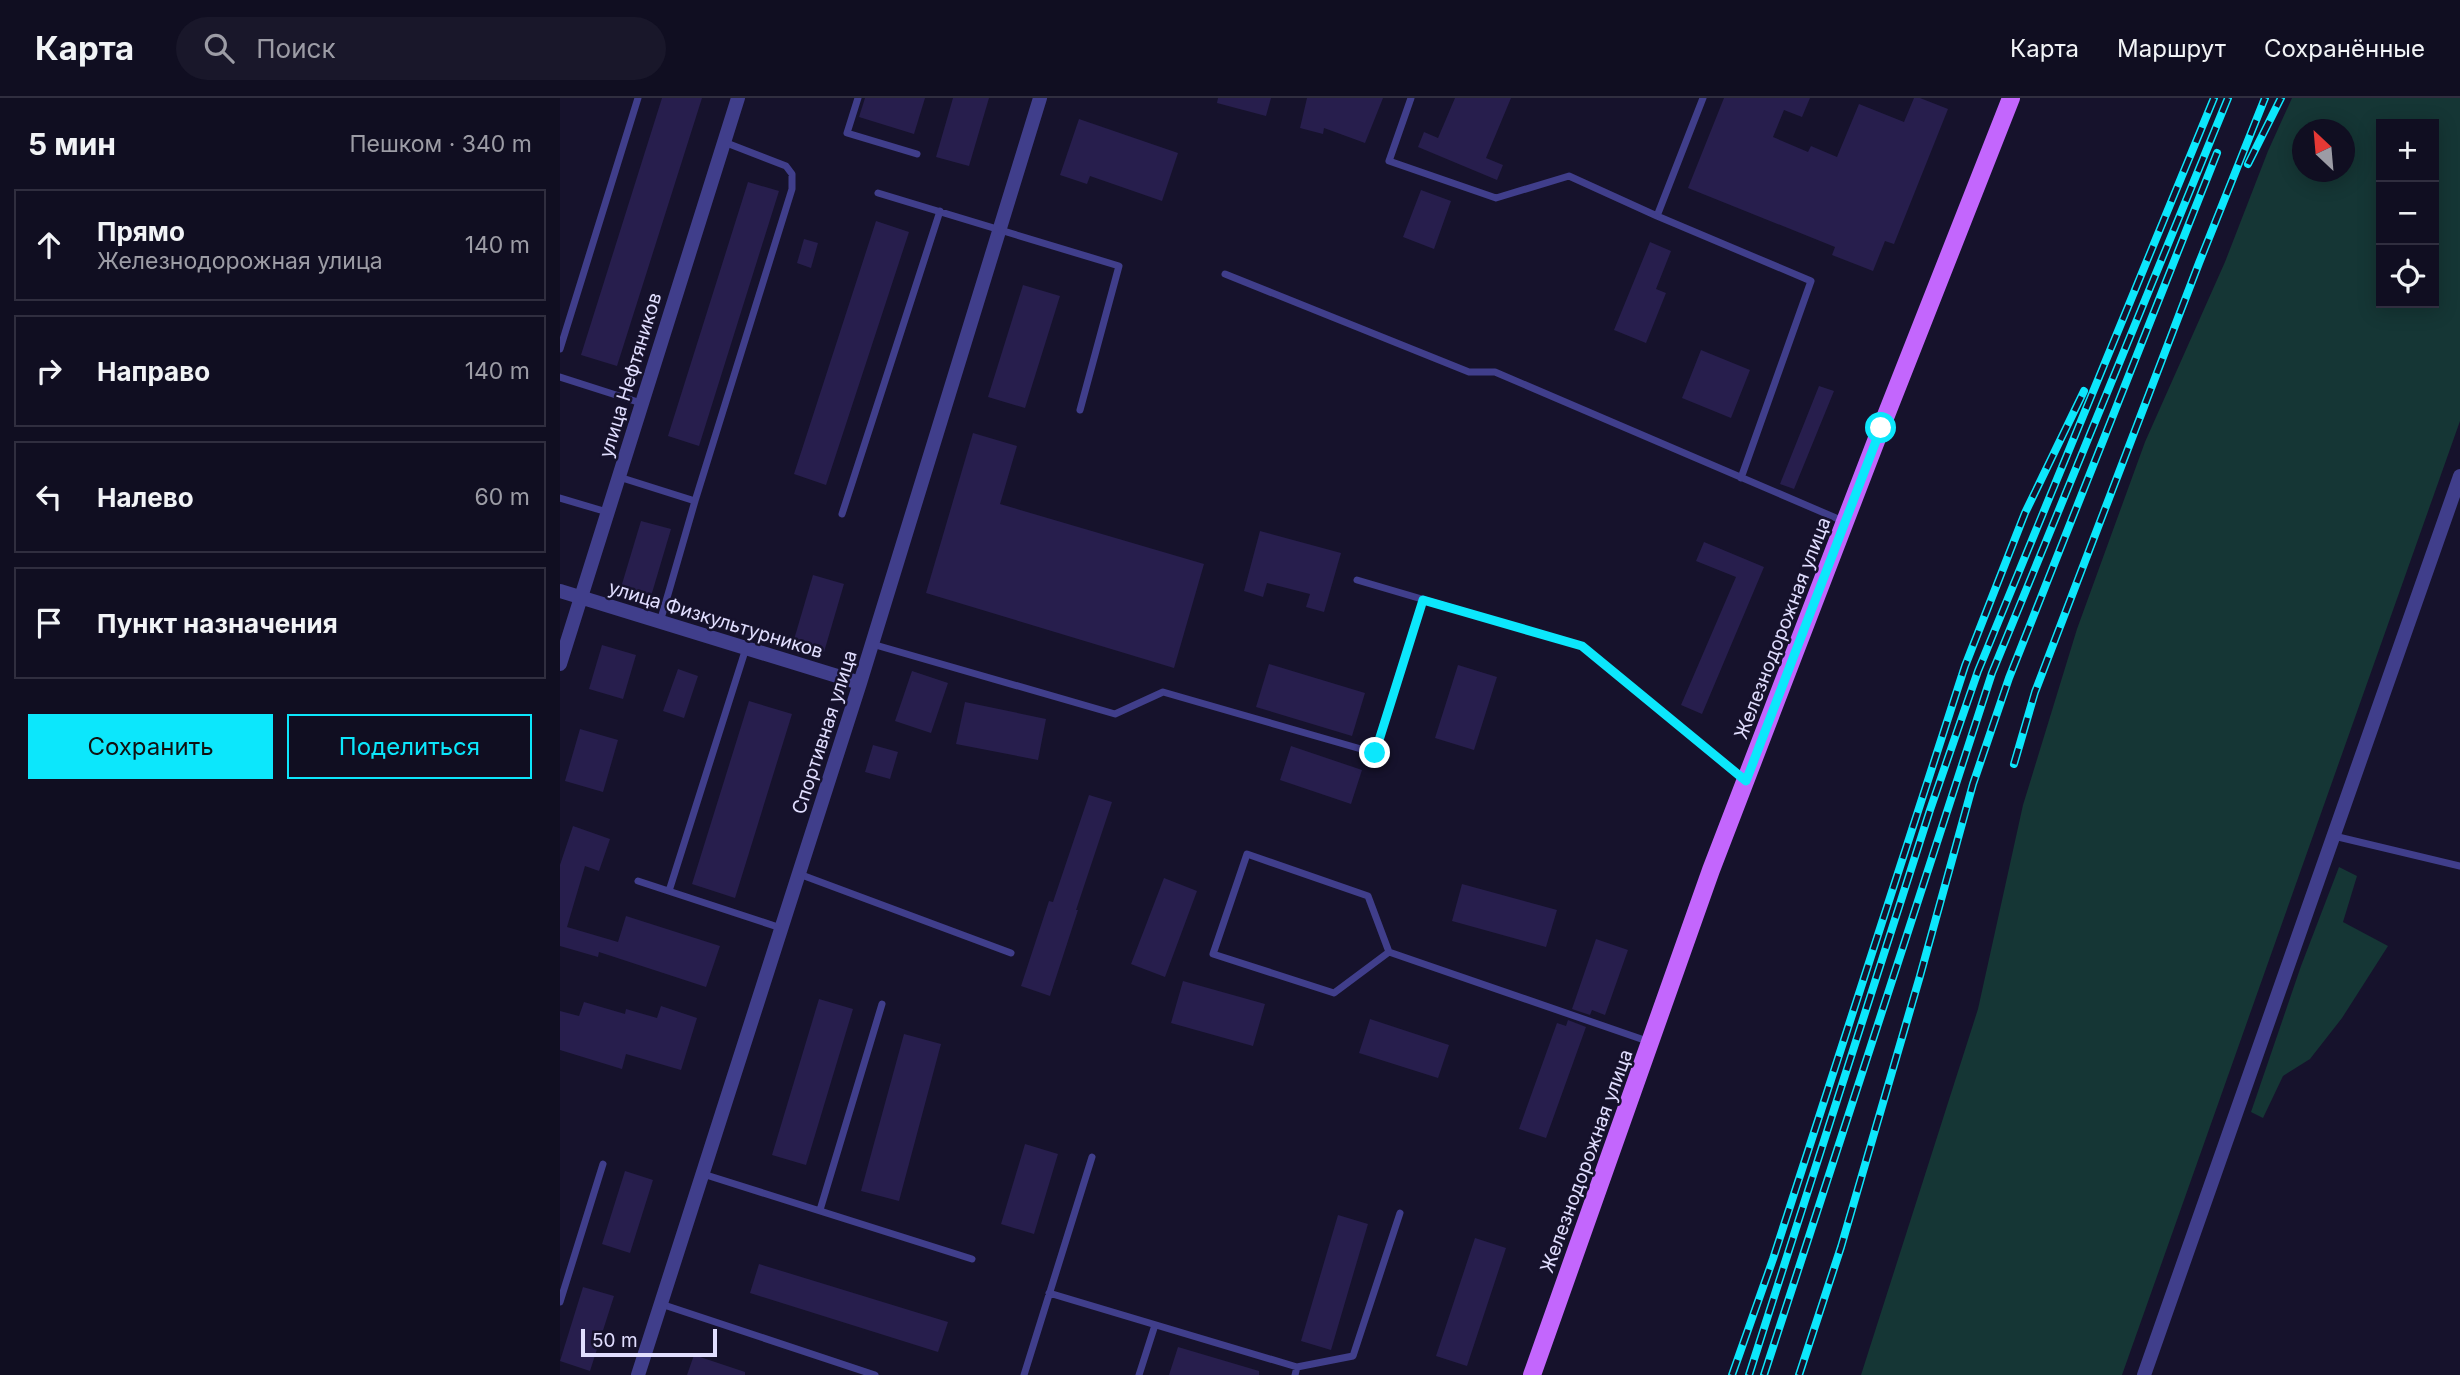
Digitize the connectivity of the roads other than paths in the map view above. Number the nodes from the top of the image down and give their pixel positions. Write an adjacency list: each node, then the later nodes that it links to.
1 (638, 98): 15 (lane)
2 (738, 98): 8 (street, улица Нефтяников)
3 (858, 98): 9 (lane)
4 (1040, 98): 13 (street, Спортивная улица)
5 (1411, 98): 12 (lane)
6 (1703, 98): 12 (lane)
7 (2011, 98): 26 (main road, Железнодорожная улица)
8 (724, 142): 17 (street, улица Нефтяников); 23 (lane)
9 (917, 154)
10 (878, 193): 11 (lane)
11 (940, 211): 13 (lane); 25 (lane)
12 (1657, 216): 21 (lane)
13 (1000, 229): 18 (lane); 32 (street, Спортивная улица)
14 (1225, 274): 21 (lane)
15 (560, 349)
16 (560, 377): 17 (lane)
17 (641, 402): 20 (street, улица Нефтяников)
18 (1080, 410)
19 (2460, 476): 37 (street)
20 (618, 477): 23 (lane); 24 (street, улица Нефтяников)
21 (1741, 478): 26 (lane)
22 (560, 498): 24 (lane)
23 (695, 501): 31 (lane)
24 (607, 512): 29 (street, улица Нефтяников)
25 (842, 514)
26 (1845, 522): 36 (main road, Железнодорожная улица)
27 (1357, 580): 30 (lane)
28 (560, 591): 29 (street, улица Физкультурников)
29 (580, 597): 31 (street, улица Физкультурников); 34 (street, улица Нефтяников)
30 (1423, 600): 32 (lane); 36 (lane)
31 (659, 622): 33 (street, улица Физкультурников)
32 (872, 644): 35 (street, Спортивная улица)
33 (746, 648): 35 (street, улица Физкультурников); 41 (lane)
34 (560, 664)
35 (860, 683): 39 (street, Спортивная улица)
36 (1746, 781): 46 (main road, Железнодорожная улица)
37 (2334, 836): 38 (lane); 63 (street)
38 (2460, 866)
39 (799, 874): 42 (street, Спортивная улица); 44 (lane)
40 (638, 881): 41 (lane)
41 (669, 891): 42 (lane)
42 (781, 928): 49 (street, Спортивная улица)
43 (1389, 952): 43 (lane); 46 (lane)
44 (1011, 953)
45 (882, 1004): 50 (lane)
46 (1650, 1042): 62 (main road, Железнодорожная улица)
47 (1092, 1157): 53 (lane)
48 (603, 1164): 54 (lane)
49 (703, 1174): 50 (lane); 55 (street, Спортивная улица)
50 (820, 1210): 52 (lane)
51 (1400, 1213): 57 (lane)
52 (972, 1259)
53 (1049, 1293): 56 (lane); 60 (lane)
54 (560, 1302)
55 (661, 1304): 58 (street, Спортивная улица); 59 (lane)
56 (1155, 1325): 57 (lane); 61 (lane)
57 (1296, 1371)
58 (638, 1375)
59 (875, 1375)
60 (1024, 1375)
61 (1139, 1375)
62 (1531, 1375)
63 (2144, 1375)

